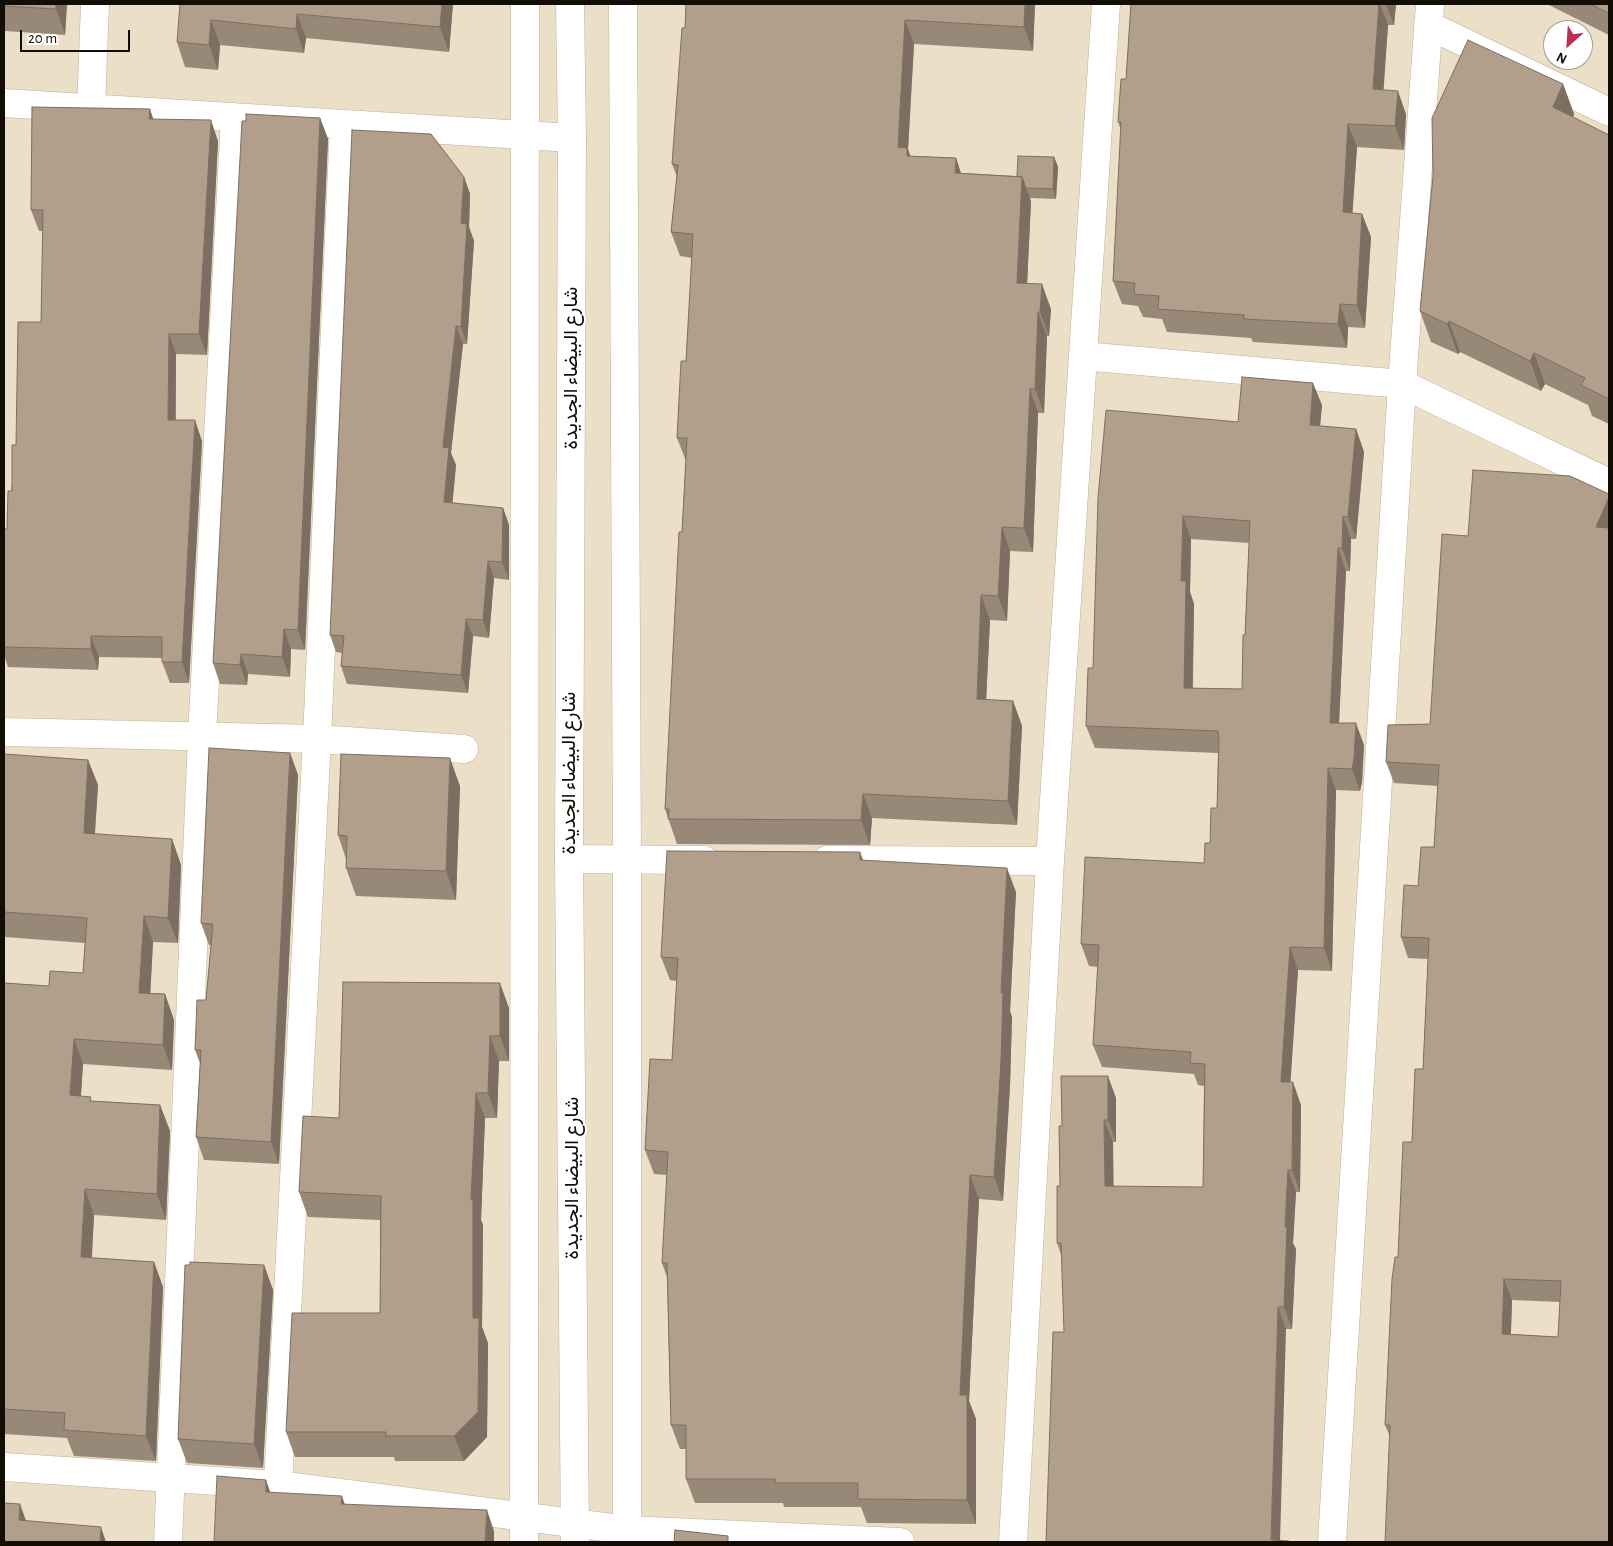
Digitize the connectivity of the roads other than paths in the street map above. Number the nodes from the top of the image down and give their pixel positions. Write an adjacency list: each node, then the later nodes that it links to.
1 (95, 4): 8 (street)
2 (525, 4): 12 (street)
3 (570, 4): 13 (street, شارع البيضاء الجديدة)
4 (623, 4): 22 (street)
5 (1106, 4): 14 (street)
6 (1429, 15): 9 (street); 15 (street)
7 (4, 102): 8 (street)
8 (91, 108): 10 (street)
9 (1609, 112)
10 (235, 117): 11 (street); 18 (street)
11 (344, 124): 12 (street); 19 (street)
12 (525, 134): 13 (street); 29 (street)
13 (572, 138): 21 (street, شارع البيضاء الجديدة)
14 (1083, 356): 15 (street); 25 (street)
15 (1402, 384): 16 (street); 35 (street)
16 (1609, 483)
17 (4, 732): 18 (street)
18 (202, 736): 19 (street); 27 (street)
19 (317, 739): 20 (street); 28 (street)
20 (464, 749)
21 (569, 859): 22 (street); 30 (street, شارع البيضاء الجديدة)
22 (627, 860): 23 (street); 31 (street)
23 (726, 860)
24 (804, 860): 25 (street)
25 (1050, 861): 34 (street)
26 (4, 1467): 27 (street)
27 (170, 1478): 28 (street); 32 (street)
28 (278, 1485): 29 (street)
29 (524, 1529): 30 (street)
30 (575, 1533): 31 (street)
31 (627, 1536): 33 (street)
32 (168, 1542)
33 (900, 1542)
34 (1013, 1542)
35 (1332, 1542)

